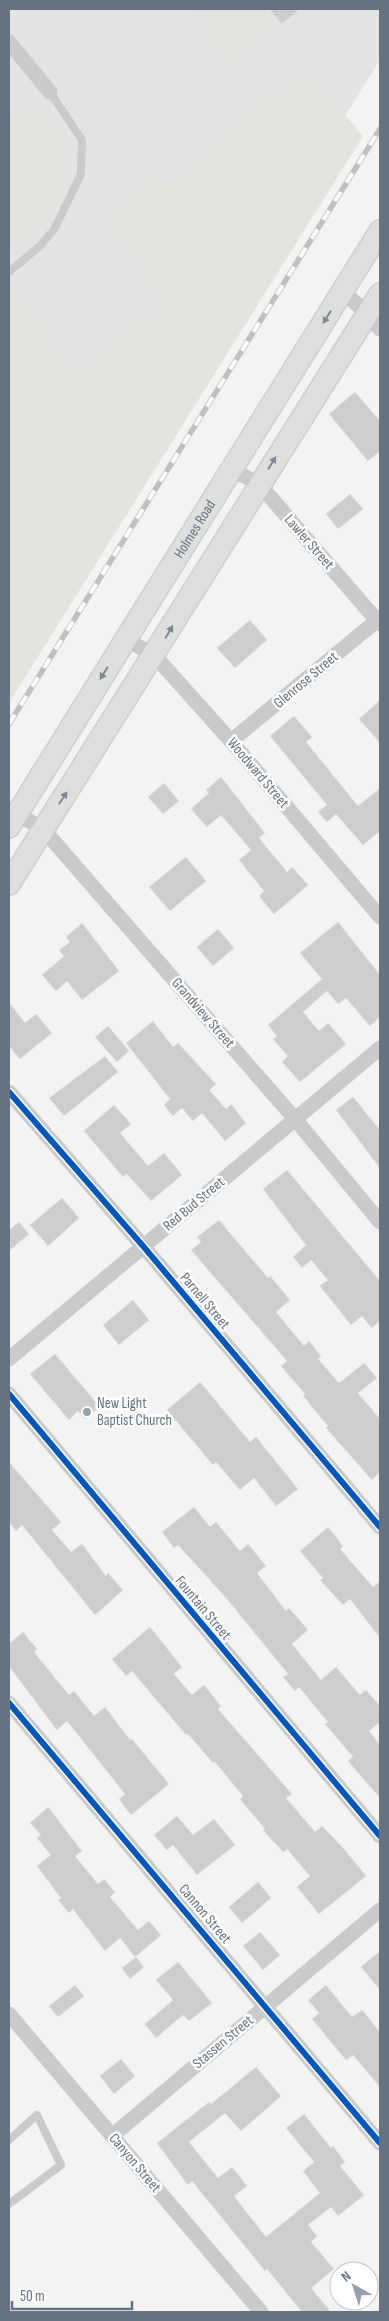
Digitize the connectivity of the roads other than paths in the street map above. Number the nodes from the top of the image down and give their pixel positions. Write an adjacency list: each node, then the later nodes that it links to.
1 (9, 42): 2 (street)
2 (50, 92): 4 (lane)
3 (380, 231): 5 (main road, Holmes Road)
4 (9, 272)
5 (343, 292): 7 (street); 8 (main road, Holmes Road, one-way to 8)
6 (380, 294): 7 (main road)
7 (374, 321): 9 (main road, one-way to 7)
8 (231, 468): 9 (street, Lawler Street); 11 (main road, Holmes Road)
9 (259, 484): 10 (street, Lawler Street); 12 (main road, one-way to 9)
10 (379, 621): 13 (street, Glenrose Street)
11 (125, 639): 12 (street, Woodward Street); 14 (main road, Holmes Road, one-way to 14)
12 (154, 655): 13 (street, Woodward Street); 15 (main road, one-way to 12)
13 (232, 741): 17 (street, Woodward Street)
14 (13, 820): 15 (street, Grandview Street)
15 (43, 829): 16 (main road); 20 (street, Grandview Street)
16 (9, 884)
17 (380, 917)
18 (380, 1048): 20 (street, Red Bud Street)
19 (9, 1092): 22 (street, Parnell Street)
20 (295, 1119): 21 (street, Grandview Street); 22 (street, Red Bud Street)
21 (380, 1222)
22 (143, 1246): 23 (street, Red Bud Street); 25 (street, Parnell Street)
23 (9, 1359)
24 (9, 1394): 27 (street, Fountain Street)
25 (380, 1527)
26 (9, 1703): 29 (street, Cannon Street)
27 (380, 1836)
28 (380, 1910): 29 (street, Stassen Street)
29 (266, 2006): 31 (street, Stassen Street); 33 (street, Cannon Street)
30 (9, 2014): 31 (street, Canyon Street)
31 (112, 2136): 35 (street, Canyon Street)
32 (9, 2140): 34 (lane)
33 (380, 2143)
34 (9, 2204)
35 (261, 2312)

